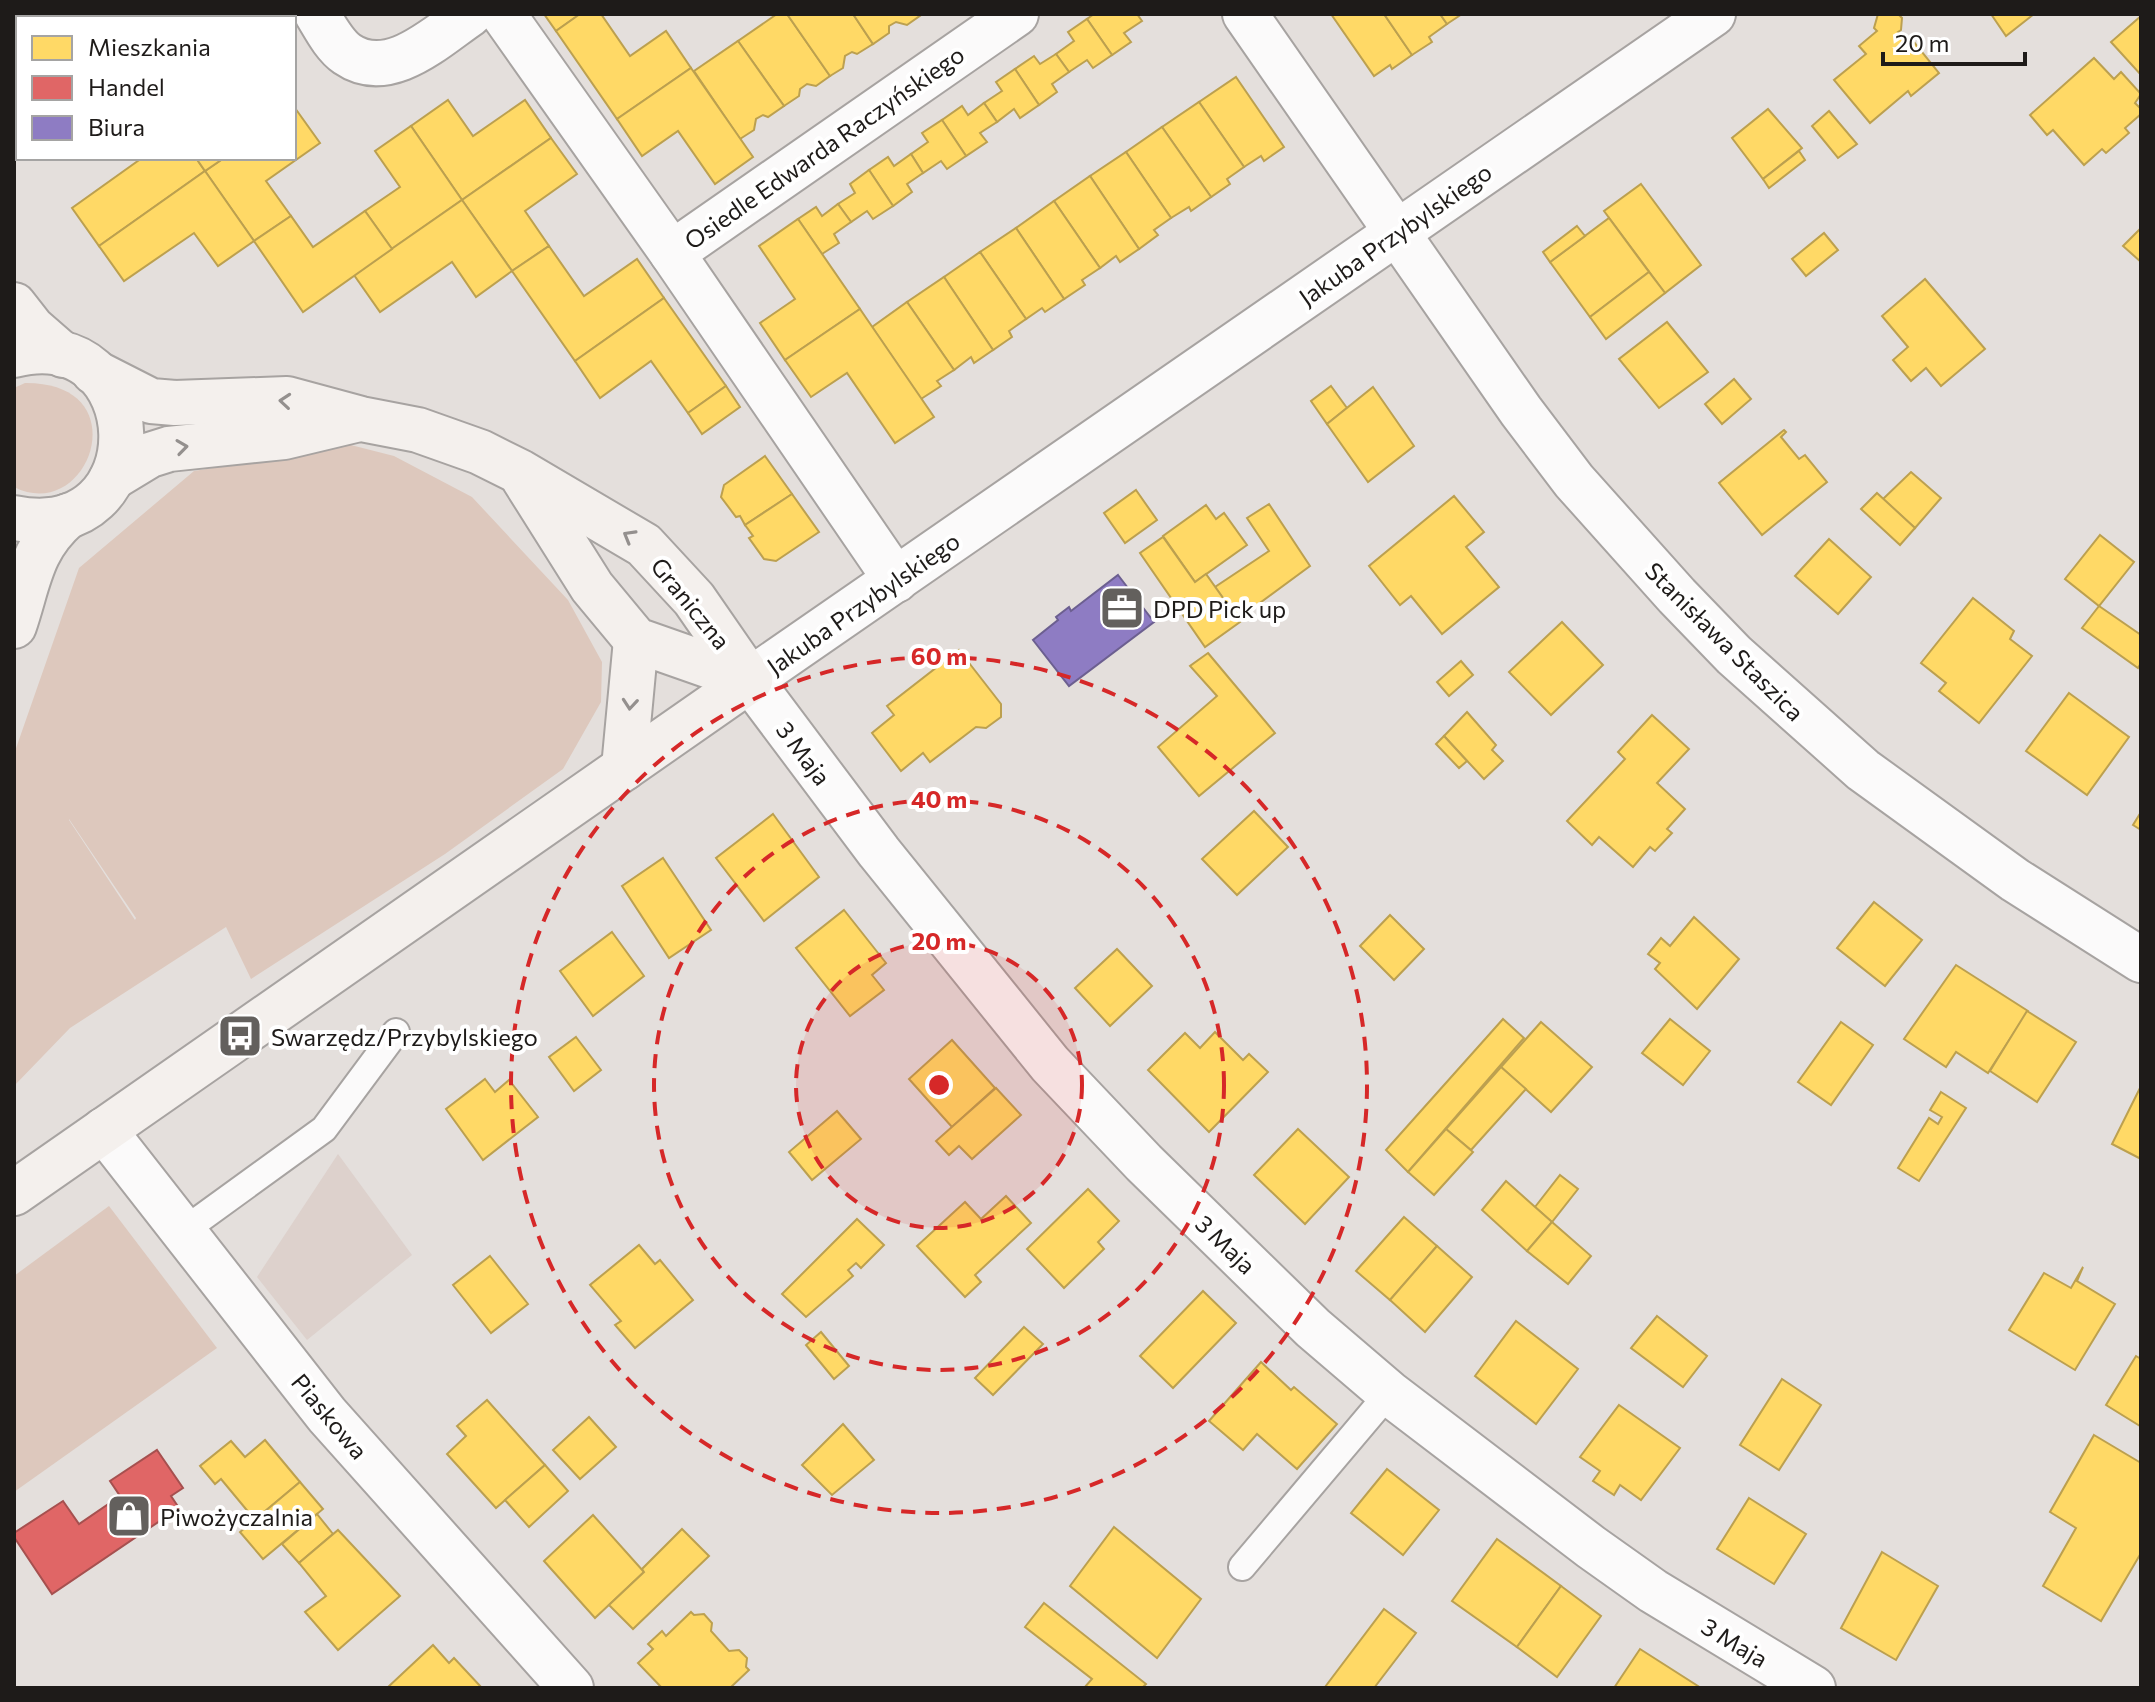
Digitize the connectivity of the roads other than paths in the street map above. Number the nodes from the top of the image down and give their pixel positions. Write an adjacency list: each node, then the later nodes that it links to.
1 (317, 14): 2 (street)
2 (470, 14)
3 (503, 14): 8 (street, Osiedle Edwarda Raczyńskiego)
4 (1016, 14): 8 (street, Osiedle Edwarda Raczyńskiego)
5 (1245, 14): 7 (street)
6 (1713, 14): 7 (street, Jakuba Przybylskiego)
7 (1397, 233): 17 (street, Jakuba Przybylskiego); 22 (street, Stanisława Staszica)
8 (672, 253): 17 (street, Osiedle Edwarda Raczyńskiego)
9 (14, 305): 11 (street, Graniczna)
10 (14, 355): 11 (street)
11 (78, 364): 12 (street, Graniczna, one-way to 11); 14 (street)
12 (361, 419): 13 (street, Graniczna); 14 (street, Graniczna, one-way to 12)
13 (520, 472): 19 (street); 20 (street, Graniczna, one-way to 13)
14 (112, 478): 15 (street, Graniczna)
15 (68, 516): 16 (street); 18 (street, Graniczna)
16 (14, 518)
17 (896, 580): 20 (street, Jakuba Przybylskiego)
18 (14, 626)
19 (636, 640): 20 (street, Graniczna); 21 (street, one-way to 21)
20 (750, 680): 21 (street, Jakuba Przybylskiego); 27 (street, 3 Maja)
21 (624, 768): 24 (street, Jakuba Przybylskiego)
22 (2141, 960)
23 (396, 1032): 26 (lane)
24 (104, 1130): 25 (street, Jakuba Przybylskiego); 26 (street, Piaskowa)
25 (14, 1193)
26 (182, 1232): 29 (street, Piaskowa)
27 (1389, 1393): 28 (lane); 30 (street, 3 Maja)
28 (1242, 1567)
29 (571, 1688)
30 (1813, 1688)

